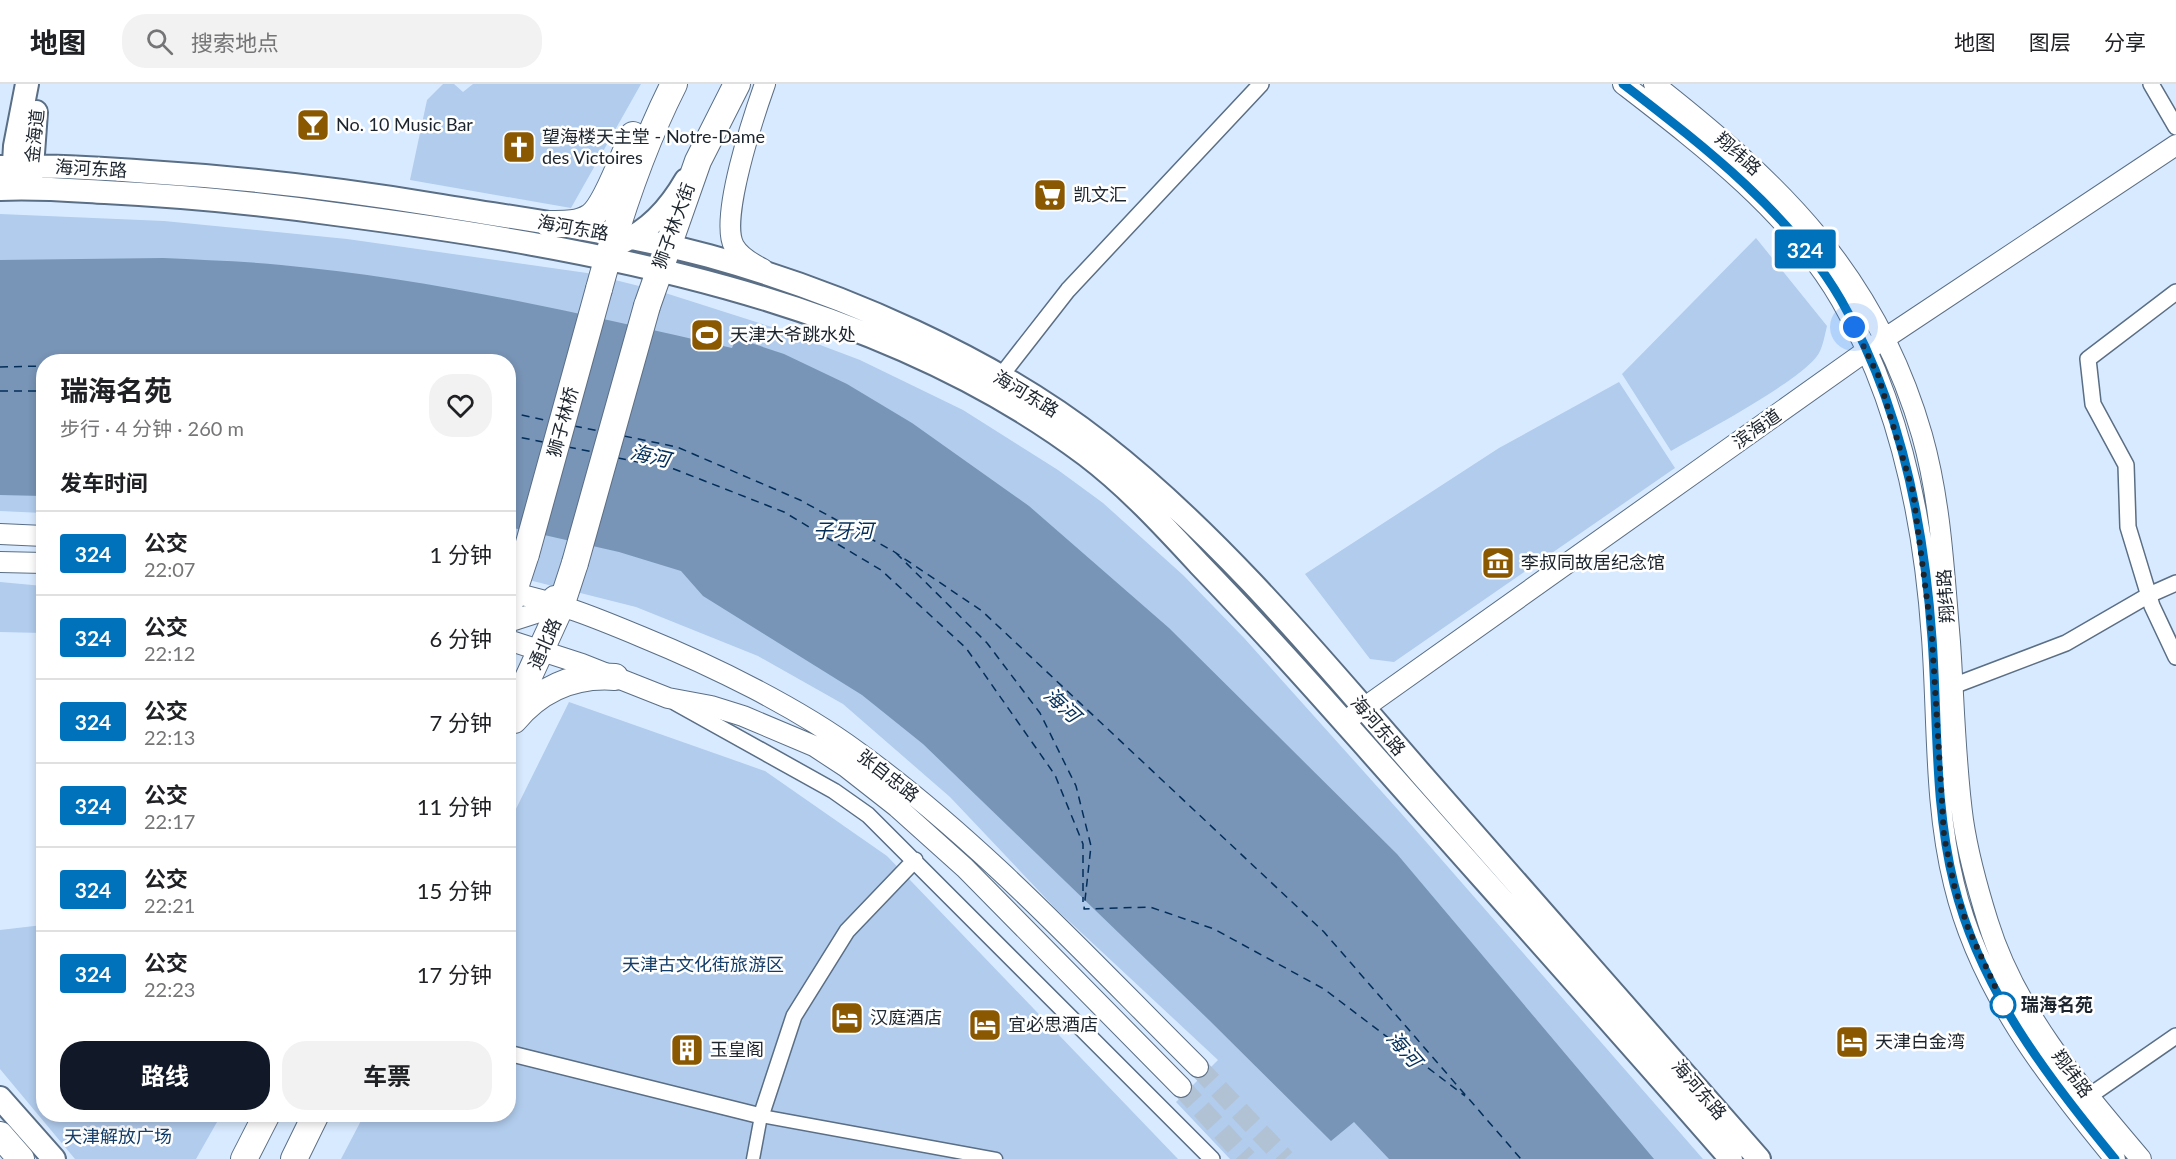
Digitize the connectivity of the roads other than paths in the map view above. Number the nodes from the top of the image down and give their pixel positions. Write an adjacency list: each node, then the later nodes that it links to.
1 (27, 84): 14 (main road)
2 (40, 84): 14 (main road, 金海道)
3 (659, 84): 15 (main road)
4 (674, 84): 16 (main road)
5 (737, 84): 13 (main road, 狮子林大街)
6 (765, 84): 18 (street)
7 (1261, 84): 22 (street)
8 (1623, 84): 21 (street, 翔纬路)
9 (1654, 84): 20 (street, 翔纬路)
10 (2151, 84): 11 (street)
11 (2176, 127)
12 (2176, 145): 20 (street, 滨海道)
13 (698, 161): 16 (main road); 17 (main road, 狮子林大街)
14 (20, 174): 15 (main road, 海河东路); 16 (main road, 海河东路)
15 (549, 224): 16 (main road, 海河东路)
16 (616, 245): 17 (main road, 海河东路); 17 (main road, 海河东路); 28 (main road, 狮子林桥, bridge)
17 (662, 258): 18 (main road, 海河东路); 27 (main road, 狮子林大街, bridge); 43 (main road, 海河东路)
18 (776, 277): 22 (main road, 海河东路)
19 (2176, 292): 31 (street)
20 (1885, 338): 21 (street, 滨海道); 38 (street, 翔纬路)
21 (1866, 351): 38 (street, 翔纬路); 41 (street, 滨海道)
22 (1000, 377): 41 (main road, 海河东路)
23 (0, 534): 24 (street)
24 (36, 536)
25 (0, 562): 26 (street)
26 (36, 563)
27 (575, 563): 32 (main road, 通北路)
28 (516, 573)
29 (2176, 583): 31 (street)
30 (516, 584): 32 (street, 张自忠路)
31 (2149, 595): 36 (street); 38 (street)
32 (555, 604): 33 (street); 35 (main road, 通北路); 47 (street, 张自忠路)
33 (516, 619)
34 (516, 643): 35 (street, 张自忠路)
35 (542, 651): 37 (street, 张自忠路); 40 (main road, 通北路)
36 (2176, 657)
37 (615, 677): 39 (street, 张自忠路); 42 (main road)
38 (1943, 687): 50 (street, 翔纬路)
39 (668, 698): 44 (street); 48 (street, 张自忠路)
40 (516, 708)
41 (1364, 708): 43 (street, 滨海道); 63 (main road, 海河东路)
42 (516, 717)
43 (1344, 722): 62 (main road, 海河东路)
44 (915, 860): 51 (street); 61 (street)
45 (2176, 1036): 50 (street)
46 (516, 1055): 51 (street)
47 (1198, 1067)
48 (1180, 1087)
49 (0, 1098): 56 (main road)
50 (2081, 1102): 64 (street, 翔纬路); 65 (street, 翔纬路)
51 (761, 1116): 59 (street); 60 (street)
52 (263, 1122): 57 (main road)
53 (312, 1122): 58 (main road)
54 (0, 1135): 55 (main road)
55 (21, 1159)
56 (54, 1159)
57 (244, 1159)
58 (294, 1159)
59 (753, 1159)
60 (996, 1159)
61 (1212, 1159)
62 (1731, 1159)
63 (1759, 1159)
64 (2115, 1159)
65 (2141, 1159)

